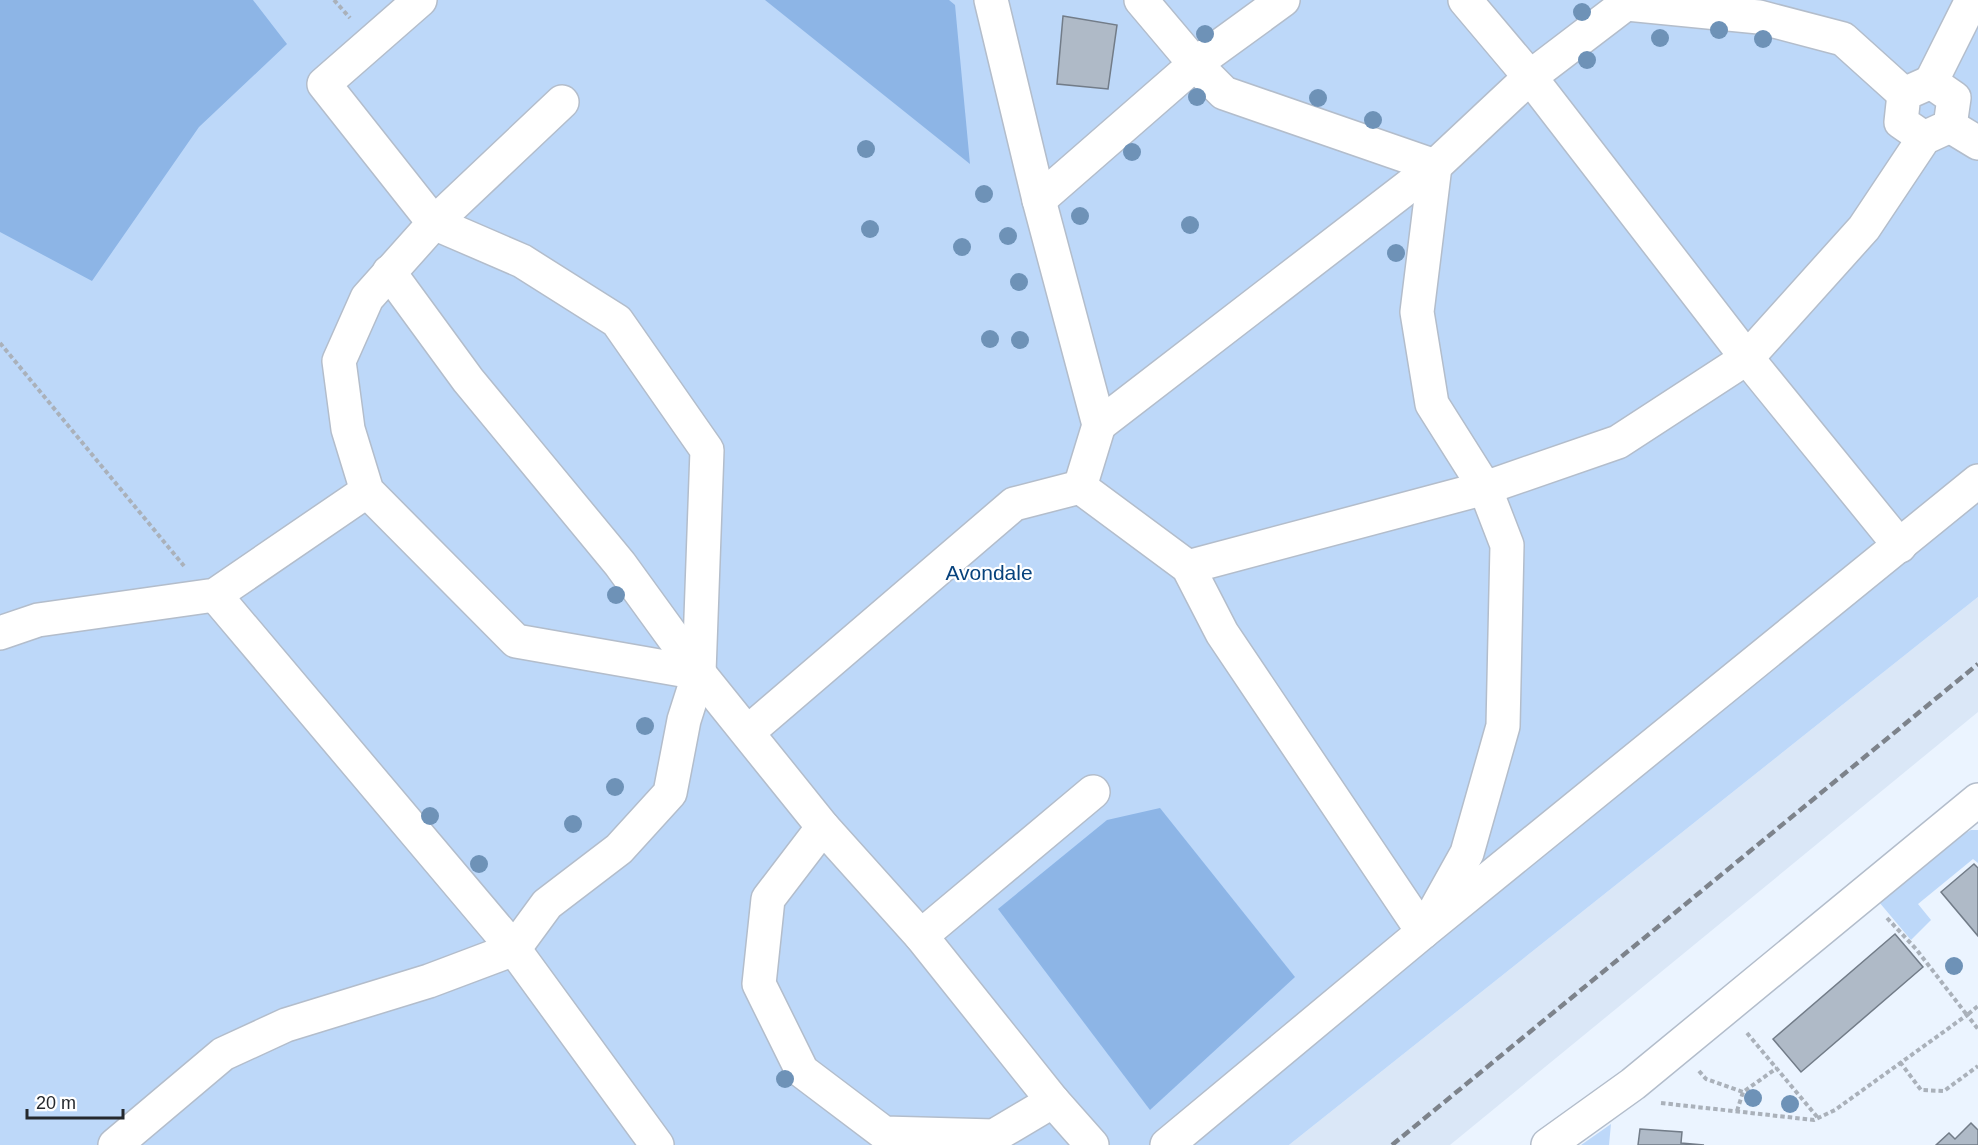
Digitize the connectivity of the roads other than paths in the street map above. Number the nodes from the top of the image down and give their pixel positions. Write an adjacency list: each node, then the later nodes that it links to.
1 (420, 0): 16 (lane)
2 (991, 0): 15 (lane)
3 (1141, 0): 8 (lane)
4 (1283, 0): 8 (lane)
5 (1465, 0): 9 (lane)
6 (1972, 0): 10 (lane)
7 (1628, 1): 9 (lane); 10 (lane)
8 (1195, 64): 14 (lane); 15 (lane)
9 (1530, 77): 14 (lane); 18 (lane)
10 (1918, 88): 12 (lane); 12 (lane)
11 (562, 102): 16 (lane)
12 (1937, 132): 13 (lane); 18 (lane)
13 (1978, 143)
14 (1435, 166): 19 (lane); 22 (lane)
15 (1039, 200): 19 (lane)
16 (434, 223): 17 (lane); 28 (lane)
17 (389, 272): 23 (lane); 28 (lane)
18 (1747, 358): 22 (lane); 24 (lane)
19 (1099, 426): 21 (lane)
20 (1978, 481): 24 (lane)
21 (1080, 487): 25 (lane); 29 (lane)
22 (1485, 488): 25 (lane); 33 (lane)
23 (367, 492): 26 (lane); 28 (lane)
24 (1900, 546): 33 (lane)
25 (1188, 567): 33 (lane)
26 (215, 595): 27 (lane); 35 (lane)
27 (0, 633)
28 (699, 673): 29 (lane); 35 (lane)
29 (748, 732): 32 (lane)
30 (1093, 792): 34 (lane)
31 (1978, 800): 41 (lane)
32 (824, 827): 34 (lane); 36 (lane)
33 (1423, 932): 40 (lane)
34 (921, 936): 36 (lane)
35 (514, 949): 37 (lane); 38 (lane)
36 (1053, 1101): 39 (lane)
37 (115, 1145)
38 (657, 1145)
39 (1092, 1145)
40 (1167, 1145)
41 (1548, 1145)

